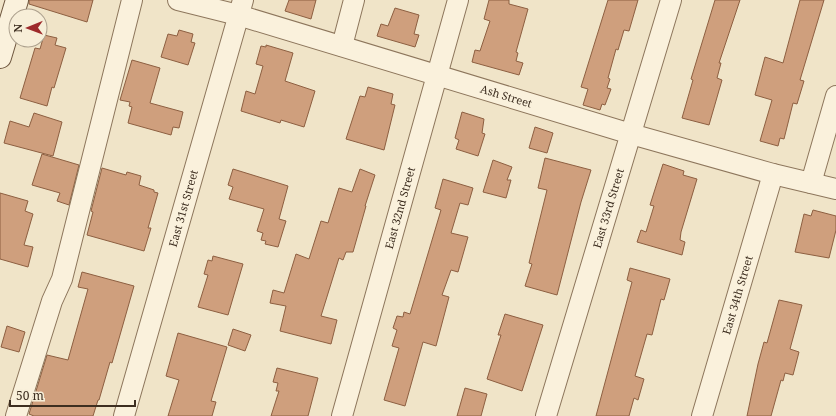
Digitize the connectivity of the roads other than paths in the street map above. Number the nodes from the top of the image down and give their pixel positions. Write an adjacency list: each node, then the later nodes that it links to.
1 (17, 0): 9 (main road)
2 (132, 0): 16 (street)
3 (178, 0): 7 (street, Ash Street)
4 (354, 0): 8 (street)
5 (458, 0): 10 (street, East 32nd Street)
6 (671, 0): 12 (street, East 33rd Street)
7 (240, 8): 8 (street, Ash Street); 17 (street, East 31st Street)
8 (342, 46): 10 (street, Ash Street)
9 (0, 57)
10 (437, 74): 12 (street, Ash Street); 18 (street, East 32nd Street)
11 (836, 96): 14 (street)
12 (631, 134): 13 (street, Ash Street); 19 (street, East 33rd Street)
13 (773, 174): 14 (street, Ash Street); 20 (street, East 34th Street)
14 (811, 183): 15 (street, Ash Street)
15 (836, 189)
16 (16, 416)
17 (124, 416)
18 (342, 416)
19 (546, 416)
20 (702, 416)

